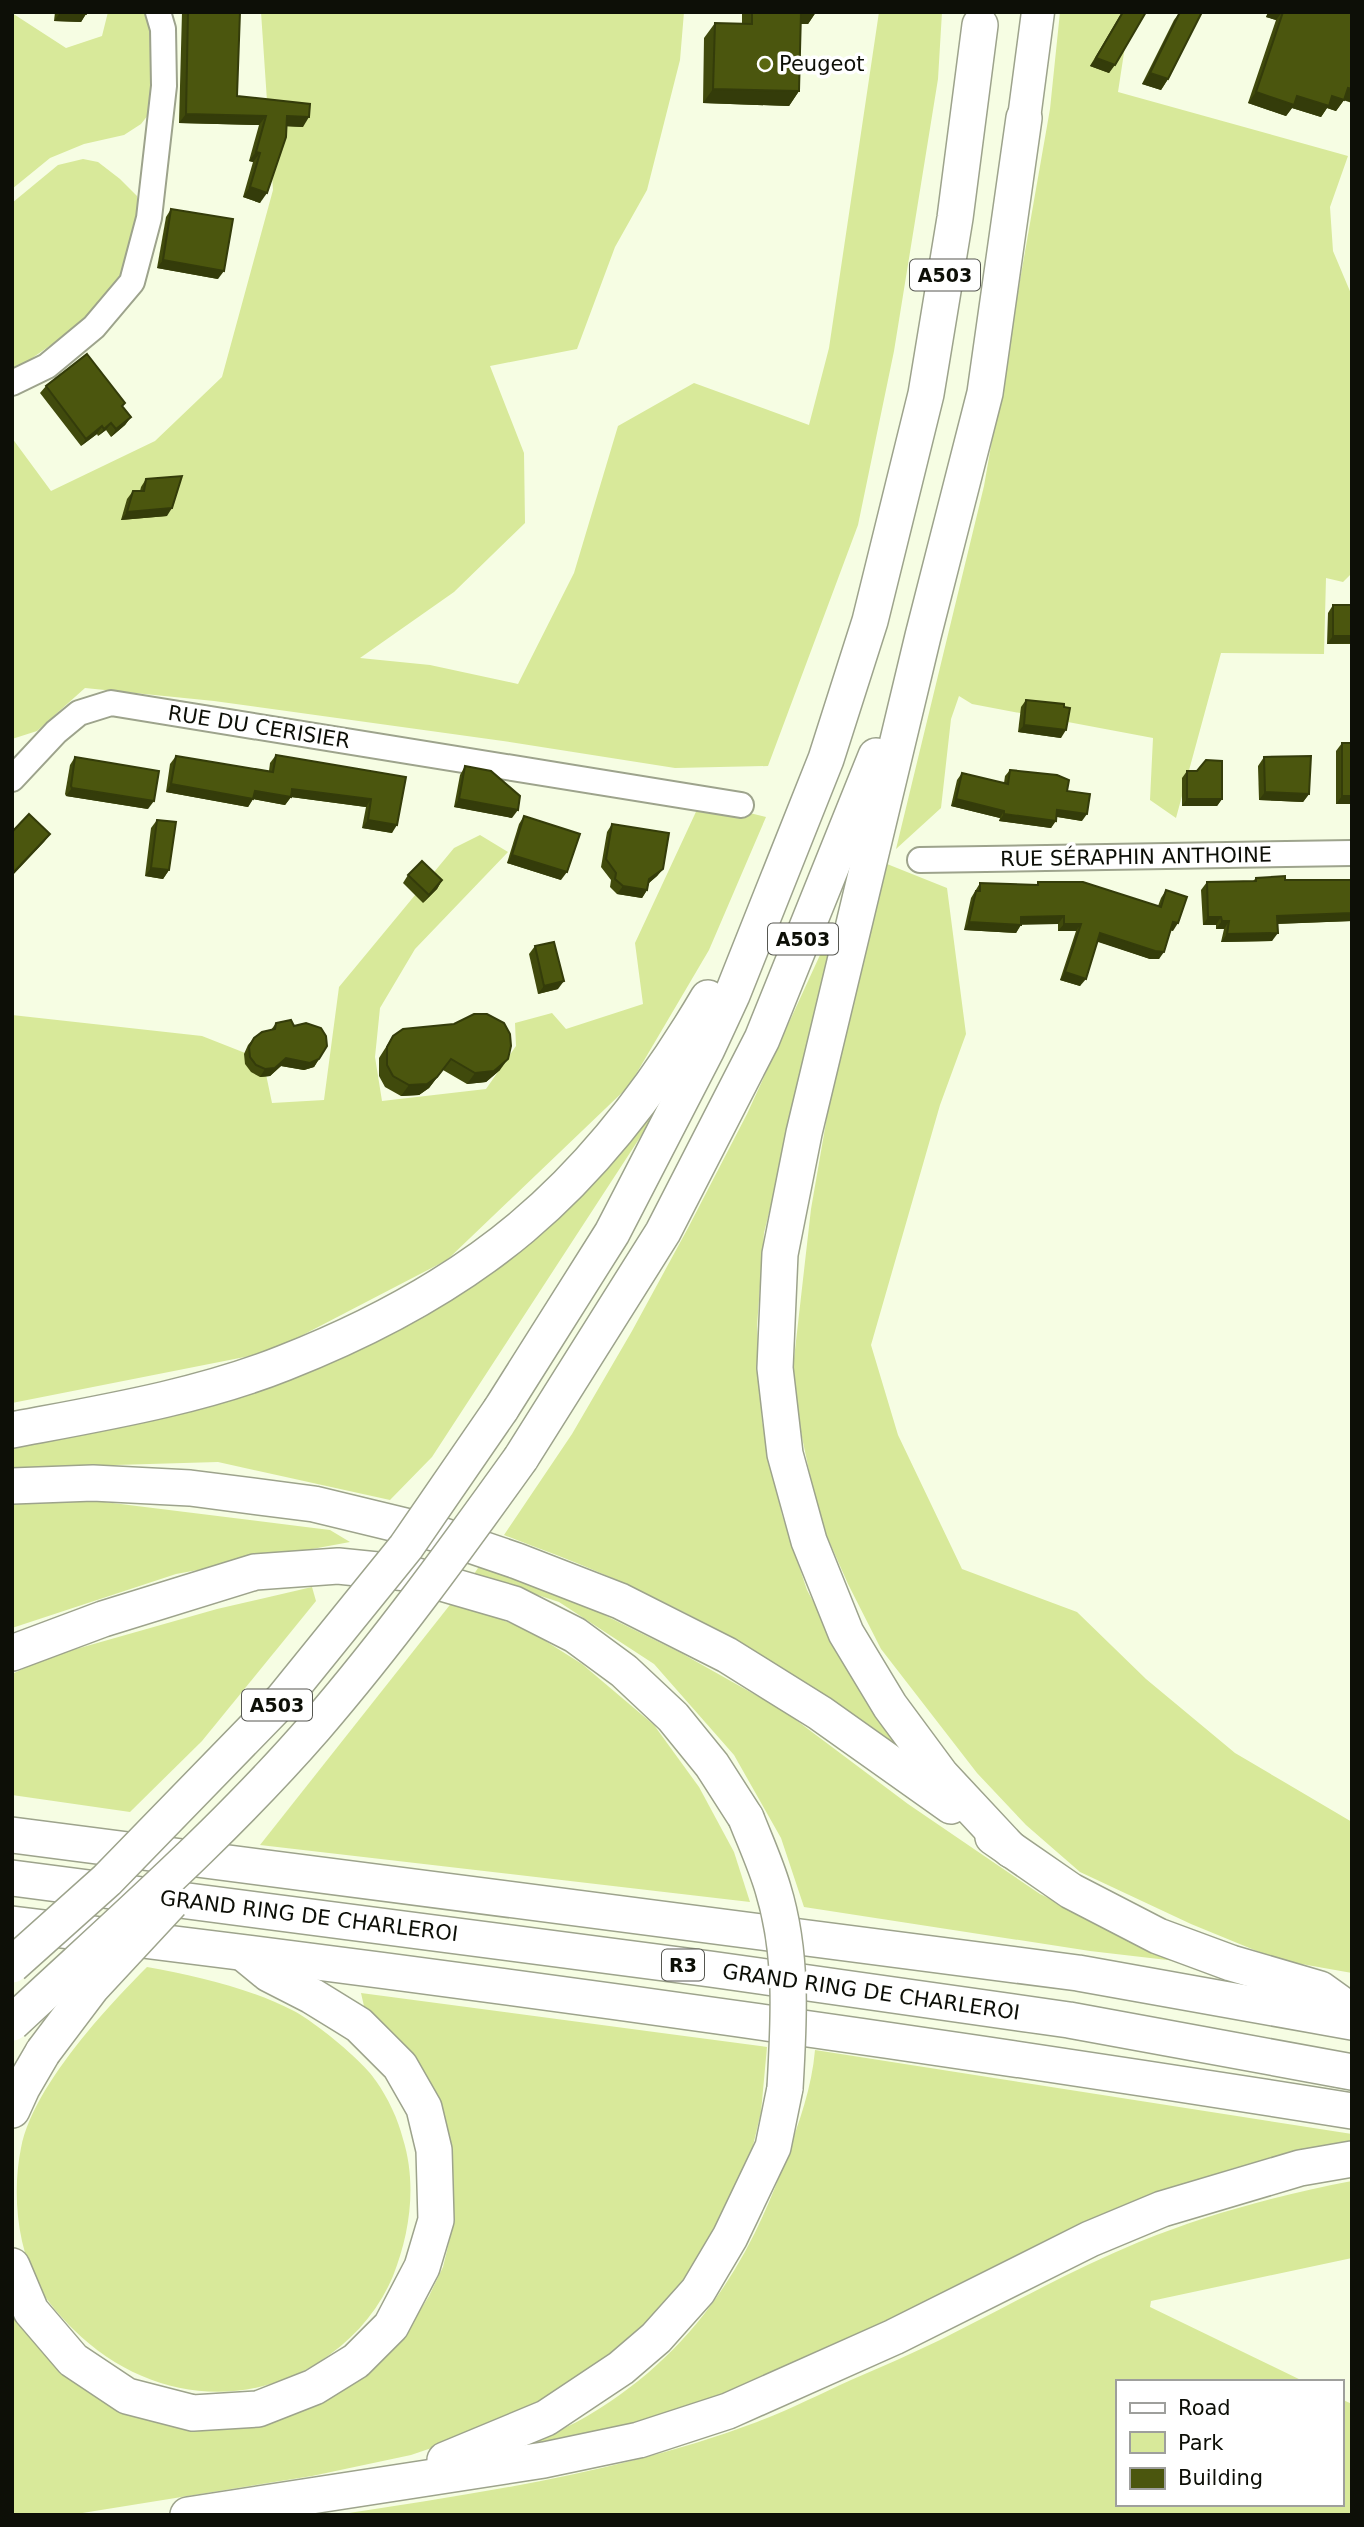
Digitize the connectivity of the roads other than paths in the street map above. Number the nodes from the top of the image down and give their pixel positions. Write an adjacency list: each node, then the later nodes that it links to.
1 (158, 12): 6 (street)
2 (1023, 12): 5 (main road, A503)
3 (1038, 12): 5 (main road)
4 (979, 16): 12 (highway, A503)
5 (1024, 118): 7 (highway, A503)
6 (12, 383)
7 (923, 636): 17 (highway, A503, bridge); 18 (highway)
8 (12, 779): 9 (street, RUE DU CERISIER)
9 (741, 805)
10 (1352, 853): 11 (street, RUE SÉRAPHIN ANTHOINE)
11 (920, 860)
12 (747, 954): 13 (highway); 22 (highway, A503, bridge)
13 (12, 1430)
14 (12, 1486): 18 (highway)
15 (12, 1653): 31 (highway, bridge)
16 (12, 1835): 24 (highway, GRAND RING DE CHARLEROI / R3)
17 (212, 1835): 25 (highway, A503, bridge); 27 (highway, bridge)
18 (1011, 1850): 23 (highway)
19 (12, 1878): 26 (highway, GRAND RING DE CHARLEROI / R3)
20 (12, 1924): 21 (highway)
21 (241, 1952): 28 (highway); 30 (highway)
22 (12, 1965)
23 (1352, 2012)
24 (1352, 2022)
25 (12, 2023)
26 (1352, 2072)
27 (12, 2110)
28 (1352, 2111)
29 (1352, 2159): 31 (highway)
30 (12, 2266)
31 (376, 2486): 32 (highway)
32 (188, 2515)

